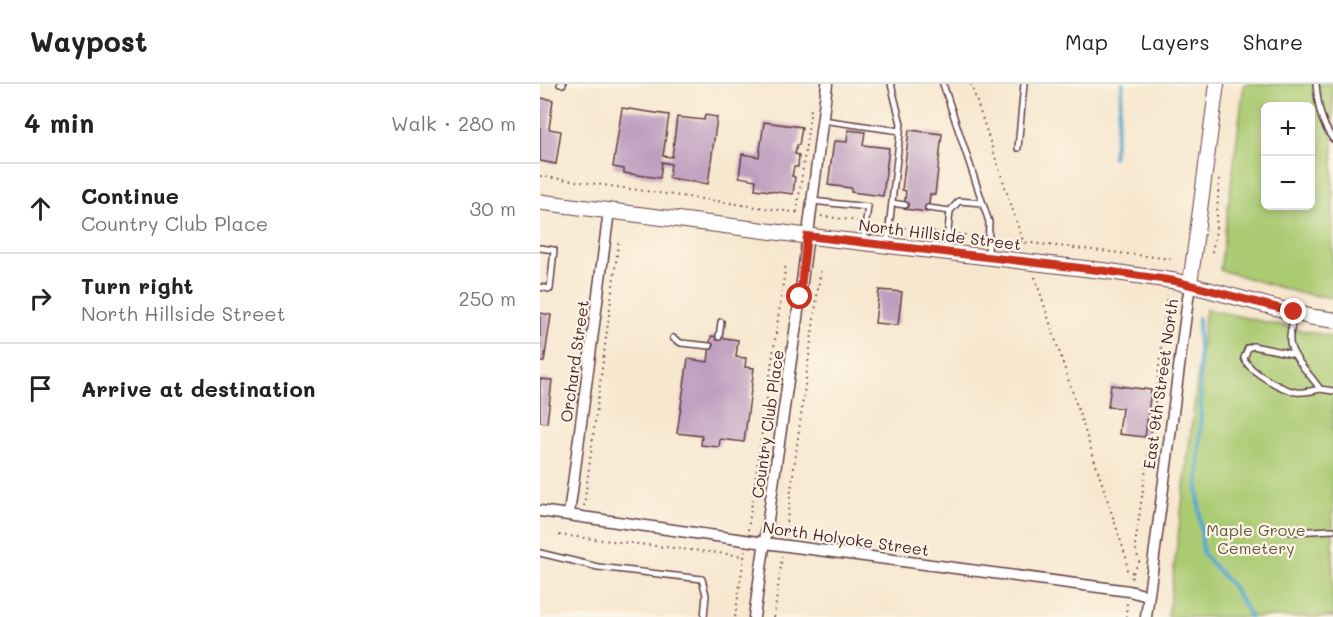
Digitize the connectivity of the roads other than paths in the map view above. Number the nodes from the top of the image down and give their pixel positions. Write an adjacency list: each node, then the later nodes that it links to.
1 (826, 84): 7 (street, Country Club Place)
2 (891, 84): 8 (lane)
3 (942, 84): 14 (lane)
4 (1024, 84): 10 (lane)
5 (1217, 84): 25 (street, East 9th Street North)
6 (1316, 84): 9 (lane)
7 (822, 120): 8 (lane); 11 (street, Country Club Place)
8 (900, 131): 13 (lane)
9 (1333, 139)
10 (1018, 148)
11 (812, 201): 19 (street, Country Club Place); 20 (lane)
12 (540, 202): 17 (main road, North Hillside Street)
13 (892, 203): 15 (lane); 21 (lane)
14 (982, 203): 18 (lane); 24 (lane)
15 (905, 205)
16 (928, 208): 18 (lane)
17 (609, 211): 19 (main road, North Hillside Street); 37 (street, Orchard Street)
18 (950, 211): 23 (lane)
19 (807, 236): 20 (main road, North Hillside Street); 40 (street, Country Club Place)
20 (863, 243): 21 (main road, North Hillside Street)
21 (886, 245): 23 (main road, North Hillside Street)
22 (540, 248): 26 (lane)
23 (946, 252): 24 (main road, North Hillside Street)
24 (988, 257): 25 (main road, North Hillside Street)
25 (1190, 285): 27 (main road, North Hillside Street); 42 (street, East 9th Street North)
26 (540, 287)
27 (1294, 312): 28 (main road, North Hillside Street); 33 (lane)
28 (1333, 320)
29 (722, 322): 31 (lane)
30 (674, 338): 32 (lane)
31 (719, 338)
32 (710, 346)
33 (1292, 354): 34 (lane); 34 (lane)
34 (1320, 389): 35 (lane)
35 (1333, 391)
36 (540, 511): 37 (street, North Holyoke Street)
37 (568, 514): 40 (street, North Holyoke Street)
38 (1333, 530): 39 (lane)
39 (1291, 532)
40 (765, 543): 42 (street, North Holyoke Street); 44 (street, Country Club Place)
41 (540, 553): 43 (lane)
42 (1148, 596): 45 (street, East 9th Street North)
43 (704, 617)
44 (754, 617)
45 (1146, 617)

